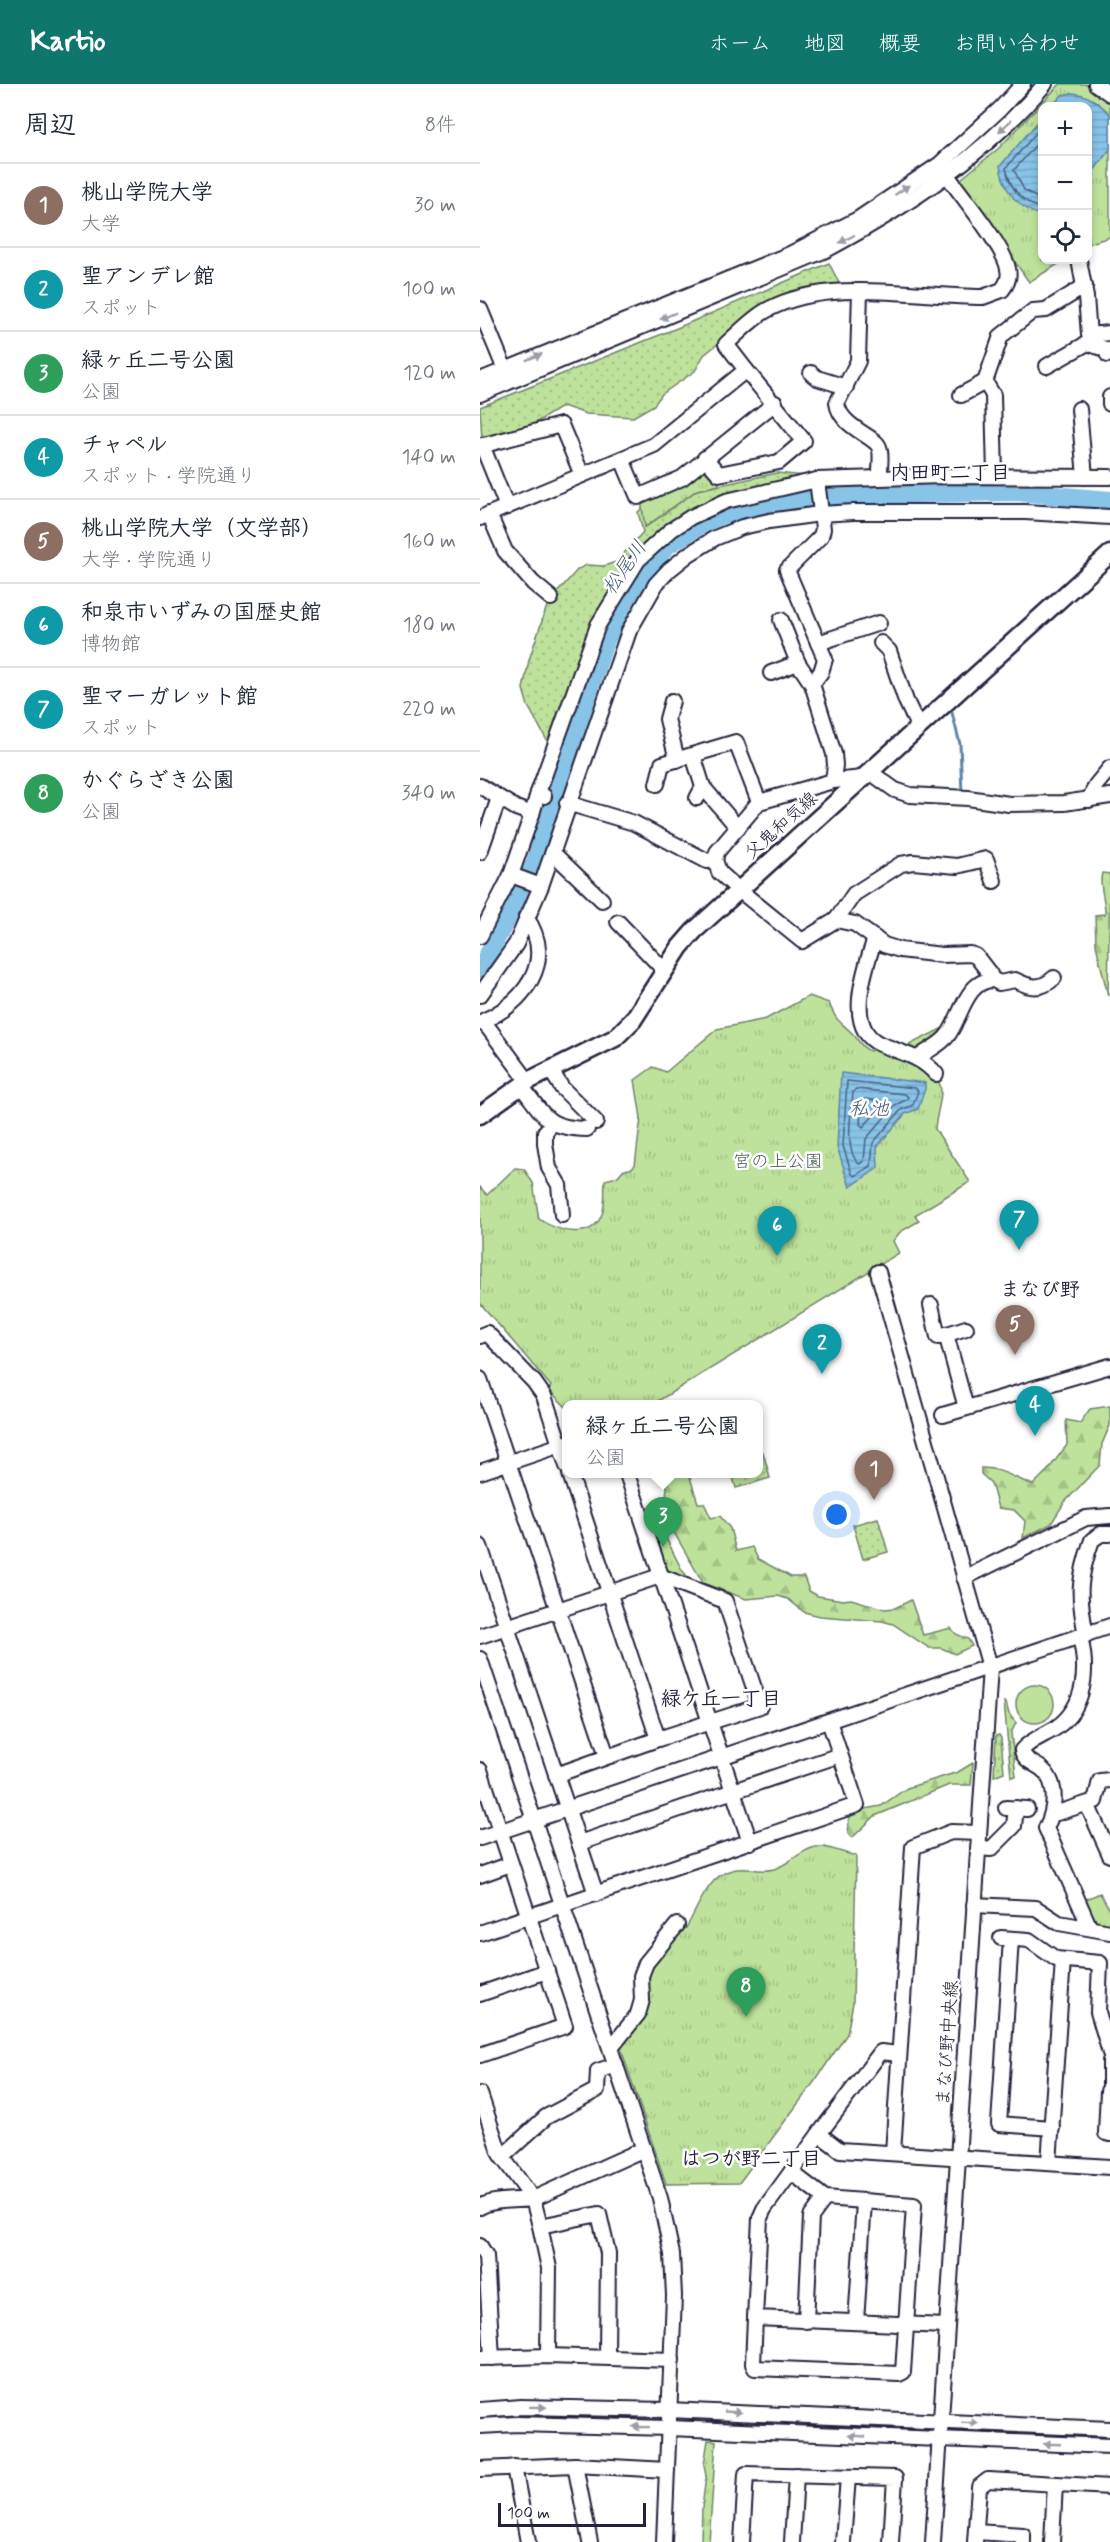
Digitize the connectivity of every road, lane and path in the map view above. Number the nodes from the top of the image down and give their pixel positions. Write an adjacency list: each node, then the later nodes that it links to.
1 (1023, 84): 16 (street, one-way to 1)
2 (1045, 84): 5 (street, one-way to 5)
3 (1096, 84): 4 (street)
4 (1110, 94)
5 (947, 175): 8 (street); 16 (street, one-way to 16)
6 (1080, 264): 7 (street)
7 (1085, 286): 11 (street); 18 (street)
8 (860, 291): 14 (street); 19 (street)
9 (480, 309): 16 (street)
10 (1110, 333): 11 (street)
11 (1093, 337): 12 (street); 13 (street)
12 (1110, 354)
13 (1047, 366)
14 (746, 369): 23 (street); 28 (street)
15 (811, 373): 19 (street)
16 (507, 375): 17 (street); 20 (street)
17 (480, 380)
18 (985, 382): 21 (street); 31 (street)
19 (846, 387): 29 (street)
20 (480, 394)
21 (960, 395)
22 (1110, 398): 24 (street)
23 (776, 403): 27 (street); 27 (street)
24 (1110, 404)
25 (1079, 409): 32 (street)
26 (481, 446): 30 (street); 37 (street)
27 (705, 458): 28 (street)
28 (622, 459): 30 (street)
29 (880, 471): 34 (street); 35 (street)
30 (582, 475): 37 (street)
31 (995, 477): 32 (street); 34 (street)
32 (1085, 477): 33 (street)
33 (1110, 477)
34 (907, 478): 35 (street)
35 (849, 479): 36 (street)
36 (817, 484): 38 (street); 64 (street)
37 (507, 507): 39 (street)
38 (820, 512): 40 (street); 45 (street); 63 (street)
39 (484, 516): 42 (street)
40 (1110, 518)
41 (1110, 554): 51 (main road, 父鬼和気線)
42 (552, 598)
43 (781, 620): 47 (street)
44 (879, 623): 45 (street)
45 (818, 643): 49 (street)
46 (881, 643): 51 (street)
47 (798, 663): 48 (street); 49 (street)
48 (771, 673)
49 (812, 684): 56 (street)
50 (672, 701): 53 (street)
51 (918, 726): 55 (main road, 父鬼和気線)
52 (693, 755): 53 (street); 62 (street); 65 (street)
53 (677, 759): 57 (street)
54 (1110, 768): 61 (street)
55 (866, 775): 56 (street); 61 (street); 72 (main road, 父鬼和気線)
56 (832, 781): 62 (street)
57 (657, 784)
58 (480, 786): 60 (street)
59 (1110, 796): 61 (street)
60 (499, 798): 64 (street); 66 (street)
61 (1089, 800)
62 (759, 802): 65 (street)
63 (569, 803): 67 (street); 68 (street)
64 (532, 814): 69 (street)
65 (738, 828): 68 (street)
66 (480, 852)
67 (553, 853): 71 (street); 73 (street)
68 (715, 860): 72 (street)
69 (513, 875): 71 (street); 77 (street)
70 (994, 881): 75 (street)
71 (540, 886): 74 (street)
72 (739, 890): 75 (street); 79 (main road, 父鬼和気線)
73 (602, 900)
74 (526, 917): 82 (street); 83 (street)
75 (836, 920): 78 (street)
76 (618, 922): 79 (street)
77 (480, 936)
78 (875, 938): 81 (street); 84 (street)
79 (665, 971): 85 (main road, 父鬼和気線)
80 (1054, 978): 81 (street)
81 (990, 980): 84 (street)
82 (480, 995)
83 (480, 1022): 87 (street)
84 (918, 1058): 86 (street)
85 (550, 1069): 87 (main road, 父鬼和気線); 89 (street)
86 (936, 1074)
87 (525, 1084): 88 (main road, 父鬼和気線); 89 (street)
88 (480, 1115)
89 (552, 1124): 90 (street)
90 (562, 1215)
91 (878, 1272): 110 (street)
92 (931, 1305): 94 (street)
93 (966, 1328): 94 (street)
94 (946, 1334): 98 (street)
95 (480, 1336): 100 (street)
96 (1110, 1366): 98 (street)
97 (480, 1379): 102 (street)
98 (966, 1408): 99 (street)
99 (943, 1415)
100 (562, 1441)
101 (562, 1444): 102 (street)
102 (508, 1463): 103 (street); 112 (street)
103 (480, 1472)
104 (572, 1478): 111 (street)
105 (629, 1478): 109 (street)
106 (1110, 1516): 110 (street)
107 (1110, 1534): 116 (street)
108 (480, 1546): 114 (street)
109 (660, 1576): 111 (street); 120 (street); 120 (street)
110 (964, 1578): 118 (street)
111 (610, 1593): 112 (street); 121 (street)
112 (558, 1610): 114 (street); 123 (street)
113 (1110, 1626): 116 (street)
114 (507, 1627): 115 (street); 126 (street)
115 (480, 1636)
116 (1083, 1636): 118 (street); 133 (street)
117 (480, 1659): 134 (street)
118 (990, 1667): 119 (street); 136 (street, まなび野中央線)
119 (829, 1721): 122 (street); 124 (street)
120 (710, 1723): 121 (street); 124 (street)
121 (658, 1739): 123 (street)
122 (840, 1755): 128 (street); 138 (street)
123 (607, 1756): 126 (street)
124 (721, 1758): 128 (street); 131 (street)
125 (480, 1770): 129 (street)
126 (556, 1775): 131 (street)
127 (1110, 1780): 130 (street)
128 (733, 1792): 138 (street); 139 (street)
129 (484, 1796): 135 (street)
130 (1087, 1804): 133 (street); 141 (street)
131 (567, 1808): 134 (street); 139 (street)
132 (1016, 1808): 140 (street)
133 (1053, 1812): 149 (street)
134 (534, 1820): 135 (street); 145 (street)
135 (500, 1831): 137 (street); 142 (street)
136 (979, 1833): 140 (street, まなび野中央線); 157 (street)
137 (480, 1838)
138 (750, 1842): 144 (street)
139 (579, 1843): 144 (street)
140 (978, 1848): 146 (street, まなび野中央線)
141 (1110, 1855)
142 (511, 1864): 143 (street); 147 (street)
143 (480, 1875)
144 (596, 1894): 145 (street)
145 (562, 1905): 147 (street); 155 (street)
146 (974, 1905): 149 (street); 169 (street, まなび野中央線)
147 (528, 1917): 151 (street); 153 (street)
148 (677, 1925): 155 (street)
149 (1090, 1929): 150 (street)
150 (1110, 1932)
151 (480, 1933)
152 (1063, 1960): 156 (street); 163 (street); 163 (street)
153 (547, 1971): 154 (street); 158 (street)
154 (480, 1994)
155 (611, 2048): 160 (street)
156 (1110, 2053)
157 (899, 2054): 164 (street); 167 (street)
158 (480, 2055)
159 (1110, 2061): 161 (street)
160 (616, 2065): 166 (street); 168 (street)
161 (1109, 2091): 165 (street)
162 (480, 2094): 168 (street)
163 (1052, 2128): 170 (street)
164 (819, 2134): 167 (street); 172 (street)
165 (1110, 2134)
166 (644, 2149): 174 (street); 187 (street)
167 (893, 2153): 169 (street)
168 (502, 2157): 174 (street)
169 (957, 2158): 170 (street); 183 (street, まなび野中央線)
170 (1049, 2163): 171 (street)
171 (1110, 2167)
172 (791, 2172): 173 (street); 179 (street)
173 (825, 2198): 175 (street); 180 (street)
174 (533, 2199): 176 (street); 177 (street)
175 (864, 2202): 181 (street); 182 (street)
176 (480, 2207)
177 (540, 2226): 184 (street); 185 (street)
178 (480, 2246): 186 (street)
179 (754, 2318): 180 (street); 182 (street)
180 (806, 2321): 181 (street)
181 (856, 2322): 182 (street)
182 (906, 2325): 183 (street)
183 (946, 2326): 190 (street, まなび野中央線)
184 (548, 2356): 185 (street); 186 (street)
185 (607, 2357): 187 (street)
186 (486, 2358)
187 (672, 2360): 188 (street)
188 (668, 2409): 189 (street, one-way to 188); 190 (street, one-way to 190); 192 (street)
189 (480, 2410)
190 (940, 2422): 193 (street, one-way to 193); 194 (street, まなび野中央線)
191 (480, 2426): 192 (street, one-way to 191)
192 (669, 2427): 194 (street, one-way to 192); 199 (street)
193 (1110, 2429)
194 (940, 2439): 195 (street, one-way to 194); 212 (street, まなび野中央線)
195 (1110, 2446)
196 (575, 2465): 197 (street); 199 (street); 206 (street)
197 (514, 2467): 198 (street); 205 (street)
198 (480, 2469)
199 (667, 2470): 207 (street)
200 (796, 2475): 201 (street); 208 (street); 209 (street)
201 (848, 2477): 210 (street); 211 (street)
202 (1055, 2484): 203 (street); 204 (street); 214 (street)
203 (1110, 2487)
204 (976, 2537): 213 (street)
205 (528, 2542)
206 (590, 2542)
207 (664, 2542)
208 (742, 2542)
209 (792, 2542)
210 (843, 2542)
211 (891, 2542)
212 (933, 2542)
213 (1023, 2542)
214 (1052, 2542)

